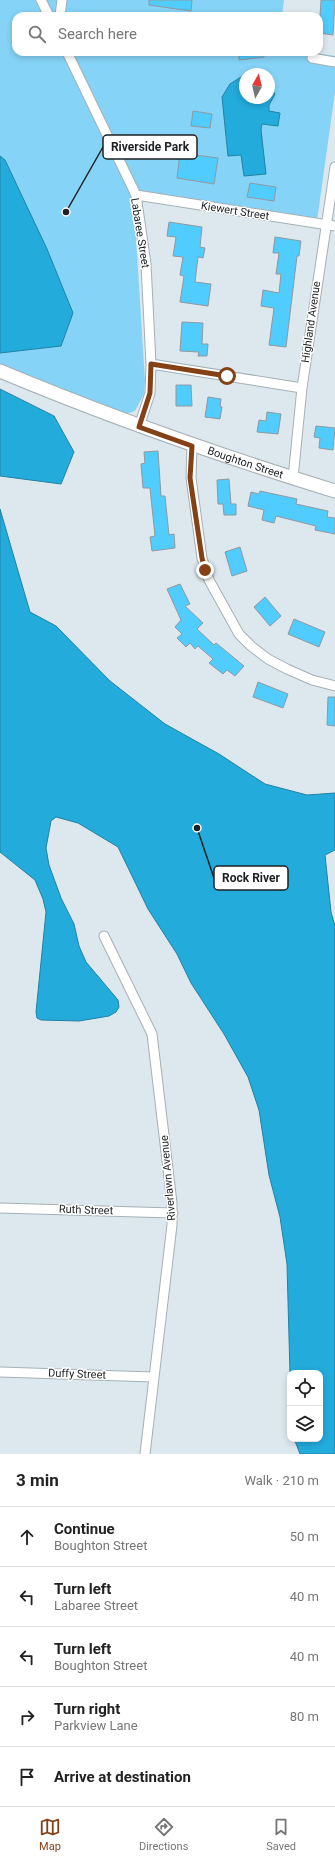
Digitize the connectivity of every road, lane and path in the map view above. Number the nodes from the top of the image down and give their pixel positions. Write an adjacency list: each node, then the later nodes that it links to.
1 (41, 0): 3 (street)
2 (62, 0): 4 (street)
3 (47, 12)
4 (60, 12)
5 (69, 56): 9 (street, Labaree Street)
6 (312, 58): 7 (street)
7 (335, 62)
8 (335, 167): 10 (street, Highland Avenue)
9 (136, 195): 10 (street, Kiewert Street); 11 (street, Labaree Street)
10 (330, 225): 13 (street, Highland Avenue)
11 (151, 364): 13 (street); 14 (street, Labaree Street)
12 (0, 371): 14 (street, Boughton Street)
13 (302, 388): 16 (street, Highland Avenue)
14 (139, 427): 15 (street, Boughton Street)
15 (192, 446): 16 (street, Boughton Street); 18 (street)
16 (293, 478): 17 (street, Boughton Street)
17 (335, 491)
18 (335, 686)
19 (104, 936): 21 (street, Riverlawn Avenue)
20 (0, 1208): 21 (street, Ruth Street)
21 (173, 1213): 23 (street, Riverlawn Avenue)
22 (0, 1372): 23 (street, Duffy Street)
23 (154, 1377): 24 (street, Riverlawn Avenue)
24 (145, 1454)

